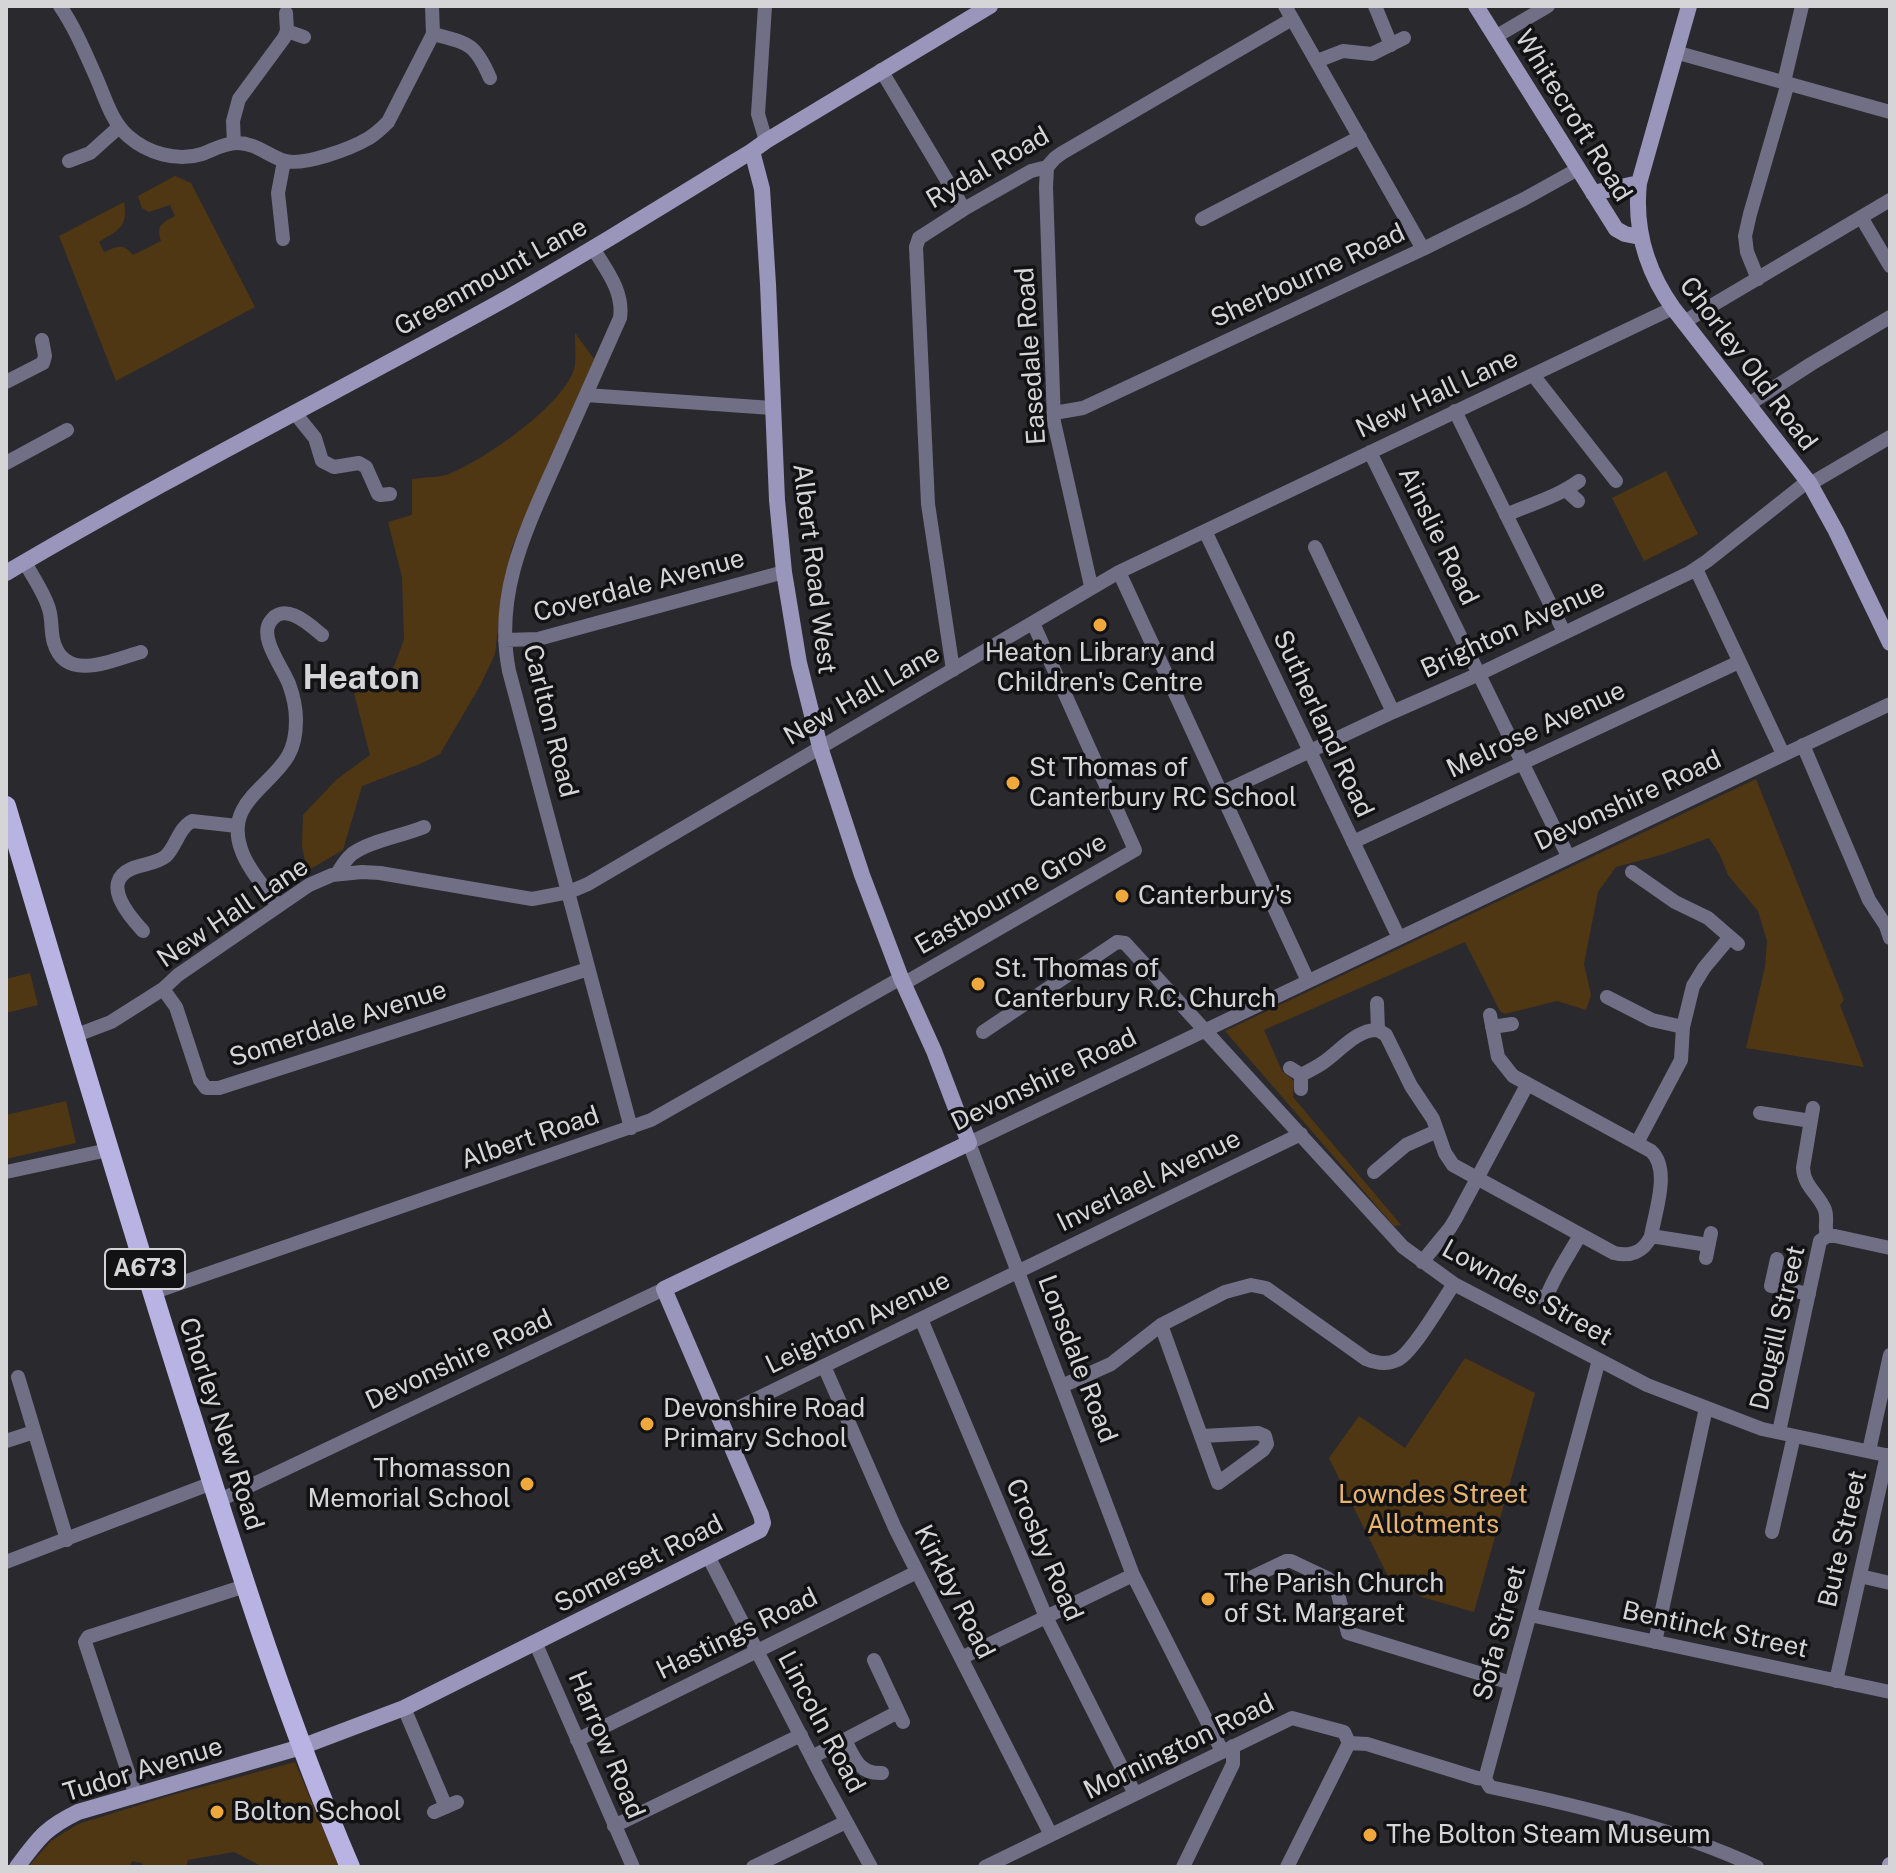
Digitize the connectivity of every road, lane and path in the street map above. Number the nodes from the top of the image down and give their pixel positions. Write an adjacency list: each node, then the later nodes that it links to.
1 (60, 6): 22 (street)
2 (432, 6): 13 (street)
3 (765, 6): 24 (street)
4 (990, 6): 18 (street, Greenmount Lane)
5 (1375, 6): 17 (street)
6 (1476, 6): 15 (street, Whitecroft Road)
7 (1548, 6): 15 (street)
8 (1689, 6): 16 (street, Chorley Old Road)
9 (1802, 6): 20 (street)
10 (286, 13): 12 (street)
11 (1288, 13): 17 (street); 29 (street, Rydal Road)
12 (287, 31): 14 (street); 25 (street)
13 (433, 34): 19 (street); 28 (street)
14 (304, 37)
15 (1495, 37): 30 (street, Whitecroft Road)
16 (1675, 52): 20 (street); 31 (street, Chorley Old Road)
17 (1317, 61): 23 (street)
18 (881, 70): 24 (street, Greenmount Lane); 34 (street)
19 (490, 78)
20 (1786, 83): 21 (street); 42 (street)
21 (1890, 112)
22 (119, 127): 25 (street); 27 (street)
23 (1360, 137): 36 (street); 40 (street)
24 (766, 141): 26 (street, Greenmount Lane)
25 (234, 143): 28 (street)
26 (752, 151): 39 (street, Greenmount Lane); 51 (street, Albert Road West)
27 (69, 161)
28 (284, 161): 38 (street)
29 (1047, 167): 34 (street, Rydal Road); 54 (street, Easedale Road)
30 (1578, 169): 32 (street, Whitecroft Road); 40 (street, Sherbourne Road)
31 (1639, 183): 32 (street); 37 (street, Chorley Old Road)
32 (1593, 193): 37 (street, Whitecroft Road)
33 (1890, 200): 35 (street)
34 (964, 209): 79 (street, Rydal Road)
35 (1861, 217): 41 (street); 42 (street)
36 (1202, 219)
37 (1640, 237): 43 (street, Chorley Old Road)
38 (283, 239)
39 (593, 248): 49 (street, Carlton Road); 53 (street, Greenmount Lane)
40 (1423, 249): 54 (street, Sherbourne Road)
41 (1890, 266)
42 (1758, 279): 45 (street)
43 (1673, 308): 45 (street, Chorley Old Road); 47 (street, New Hall Lane)
44 (1890, 317): 50 (street)
45 (1684, 322): 50 (street, Chorley Old Road)
46 (42, 340): 48 (street)
47 (1533, 375): 52 (street, New Hall Lane); 59 (street)
48 (6, 382)
49 (586, 395): 51 (street); 75 (street, Carlton Road)
50 (1749, 404): 60 (street, Chorley Old Road)
51 (772, 408): 68 (street, Albert Road West)
52 (1455, 411): 57 (street, New Hall Lane); 63 (street)
53 (294, 412): 61 (street); 66 (street, Greenmount Lane)
54 (1054, 413): 71 (street, Easedale Road)
55 (67, 430): 58 (street)
56 (1890, 437): 60 (street, Brighton Avenue)
57 (1370, 452): 64 (street, New Hall Lane); 80 (street, Ainslie Road)
58 (6, 463)
59 (1616, 481)
60 (1809, 483): 67 (street, Brighton Avenue); 76 (street, Chorley Old Road)
61 (390, 494)
62 (1578, 501): 63 (street)
63 (1506, 515): 73 (street)
64 (1205, 531): 69 (street, New Hall Lane); 85 (street, Sutherland Road)
65 (1315, 547): 82 (street)
66 (25, 562): 70 (street, Greenmount Lane); 77 (street)
67 (1696, 569): 73 (street, Brighton Avenue); 78 (street)
68 (784, 572): 75 (street, Coverdale Avenue); 84 (street, Albert Road West)
69 (1119, 572): 71 (street, New Hall Lane); 88 (street)
70 (6, 573)
71 (1091, 586): 72 (street, New Hall Lane)
72 (1033, 623): 79 (street, New Hall Lane); 103 (street, Eastbourne Grove)
73 (1564, 632): 80 (street, Brighton Avenue)
74 (322, 635): 90 (street)
75 (505, 640): 96 (street, Carlton Road)
76 (1890, 643)
77 (144, 650)
78 (1739, 662): 86 (street); 87 (street, Melrose Avenue)
79 (953, 670): 84 (street, New Hall Lane)
80 (1479, 674): 82 (street, Brighton Avenue); 87 (street, Ainslie Road)
81 (1890, 704): 83 (street, Devonshire Road)
82 (1393, 712): 85 (street, Brighton Avenue)
83 (1803, 745): 86 (street, Devonshire Road); 98 (street)
84 (820, 747): 96 (street, New Hall Lane); 103 (street, Albert Road West)
85 (1309, 751): 88 (street, Brighton Avenue); 92 (street, Sutherland Road)
86 (1783, 754): 93 (street, Devonshire Road)
87 (1523, 764): 92 (street, Melrose Avenue); 93 (street, Ainslie Road)
88 (1221, 793): 104 (street)
89 (6, 806): 113 (main road, Chorley New Road / A673)
90 (237, 826): 97 (street); 99 (street)
91 (424, 827): 95 (street)
92 (1353, 842): 100 (street, Sutherland Road)
93 (1568, 856): 100 (street, Devonshire Road)
94 (1632, 872): 109 (street)
95 (337, 874): 96 (street, New Hall Lane); 97 (street, New Hall Lane)
96 (569, 892): 102 (street, Carlton Road)
97 (278, 906): 105 (street, New Hall Lane)
98 (1883, 911): 101 (street)
99 (143, 931)
100 (1399, 938): 104 (street, Devonshire Road)
101 (1890, 938)
102 (588, 969): 105 (street, Somerdale Avenue); 117 (street, Carlton Road)
103 (902, 981): 117 (street, Albert Road); 120 (street, Lonsdale Road)
104 (1308, 981): 110 (street, Devonshire Road)
105 (163, 989): 113 (street, New Hall Lane)
106 (1607, 997): 109 (street)
107 (1377, 1003): 111 (street)
108 (1512, 1024): 115 (street)
109 (1683, 1027): 121 (street)
110 (1204, 1030): 112 (street, Lowndes Street); 119 (street, Lowndes Street); 120 (street, Devonshire Road)
111 (1378, 1030): 114 (street); 118 (street)
112 (983, 1032)
113 (74, 1036): 122 (main road, Chorley New Road / A673)
114 (1297, 1077)
115 (1527, 1085): 121 (street); 125 (street)
116 (1760, 1113): 128 (street)
117 (631, 1128): 136 (street, Albert Road)
118 (1437, 1131): 124 (street); 125 (street)
119 (1301, 1134): 132 (street, Lowndes Street); 133 (street, Inverlael Avenue)
120 (969, 1143): 133 (street, Lonsdale Road); 135 (street, Devonshire Road)
121 (1637, 1143): 127 (street)
122 (108, 1150): 123 (street); 136 (main road, Chorley New Road / A673)
123 (6, 1172)
124 (1374, 1172)
125 (1478, 1180): 126 (street); 132 (street)
126 (1580, 1235): 127 (street); 138 (street)
127 (1651, 1236): 129 (street)
128 (1827, 1236): 130 (street); 137 (street, Dougill Street)
129 (1708, 1245)
130 (1890, 1248)
131 (1777, 1259): 137 (street)
132 (1422, 1262): 134 (street, Lowndes Street)
133 (1018, 1272): 141 (street, Leighton Avenue); 147 (street, Lonsdale Road)
134 (1454, 1284): 142 (street); 144 (street, Lowndes Street)
135 (664, 1289): 149 (street, Somerset Road); 156 (street, Devonshire Road)
136 (152, 1293): 156 (main road, Chorley New Road / A673)
137 (1809, 1294): 151 (street, Dougill Street)
138 (1547, 1296): 139 (street); 140 (street)
139 (1531, 1298)
140 (1557, 1308)
141 (921, 1319): 145 (street, Leighton Avenue); 168 (street, Crosby Road)
142 (1161, 1325): 147 (street); 152 (street)
143 (1890, 1355): 154 (street)
144 (1599, 1360): 148 (street, Lowndes Street); 167 (street, Sofa Street)
145 (824, 1366): 149 (street, Leighton Avenue); 161 (street, Kirkby Road)
146 (18, 1377): 150 (street)
147 (1062, 1386): 162 (street, Lonsdale Road)
148 (1706, 1408): 151 (street, Lowndes Street); 170 (street)
149 (719, 1417): 159 (street, Somerset Road)
150 (34, 1432): 153 (street); 158 (street)
151 (1787, 1434): 154 (street, Lowndes Street); 157 (street, Dougill Street)
152 (1202, 1436): 152 (street)
153 (6, 1441)
154 (1869, 1451): 155 (street, Lowndes Street)
155 (1888, 1456): 163 (street, Bute Street)
156 (215, 1492): 158 (street, Devonshire Road); 166 (main road, Chorley New Road / A673)
157 (1772, 1532)
158 (67, 1540): 160 (street, Devonshire Road)
159 (708, 1556): 169 (street, Somerset Road); 171 (street, Lincoln Road)
160 (6, 1562)
161 (917, 1572): 171 (street, Hastings Road); 172 (street, Kirkby Road)
162 (1133, 1575): 168 (street); 183 (street, Lonsdale Road)
163 (1860, 1576): 165 (street); 174 (street, Bute Street)
164 (1244, 1581): 175 (street)
165 (1890, 1583)
166 (245, 1586): 182 (main road, Chorley New Road / A673); 188 (street)
167 (1530, 1615): 170 (street, Bentinck Street); 175 (street, Sofa Street)
168 (1046, 1617): 172 (street); 187 (street, Crosby Road)
169 (535, 1642): 177 (street, Somerset Road); 179 (street, Harrow Road)
170 (1655, 1642): 174 (street, Bentinck Street)
171 (757, 1651): 178 (street, Lincoln Road); 179 (street, Hastings Road)
172 (961, 1658): 192 (street, Kirkby Road)
173 (874, 1660): 180 (street)
174 (1836, 1681): 176 (street, Bentinck Street)
175 (1511, 1683): 186 (street, Sofa Street)
176 (1890, 1692)
177 (404, 1708): 182 (street, Somerset Road); 189 (street)
178 (801, 1735): 184 (street, Lincoln Road); 191 (street)
179 (577, 1740): 191 (street, Harrow Road)
180 (845, 1740): 184 (street); 185 (street)
181 (1349, 1743): 183 (street, Mornington Road); 186 (street, Mornington Road); 200 (street)
182 (301, 1747): 188 (street, Tudor Avenue); 194 (main road, Chorley New Road / A673)
183 (1228, 1749): 187 (street, Mornington Road); 199 (street)
184 (812, 1757): 190 (street, Lincoln Road)
185 (882, 1773)
186 (1485, 1779): 201 (street, Mornington Road)
187 (1135, 1794): 192 (street, Mornington Road)
188 (136, 1796): 193 (street, Tudor Avenue)
189 (445, 1807)
190 (846, 1822): 196 (street); 197 (street, Lincoln Road)
191 (614, 1826): 195 (street, Harrow Road)
192 (1051, 1835): 198 (street, Mornington Road)
193 (17, 1867)
194 (350, 1867)
195 (633, 1867)
196 (753, 1867)
197 (871, 1867)
198 (985, 1867)
199 (1183, 1867)
200 (1287, 1867)
201 (1757, 1867)

